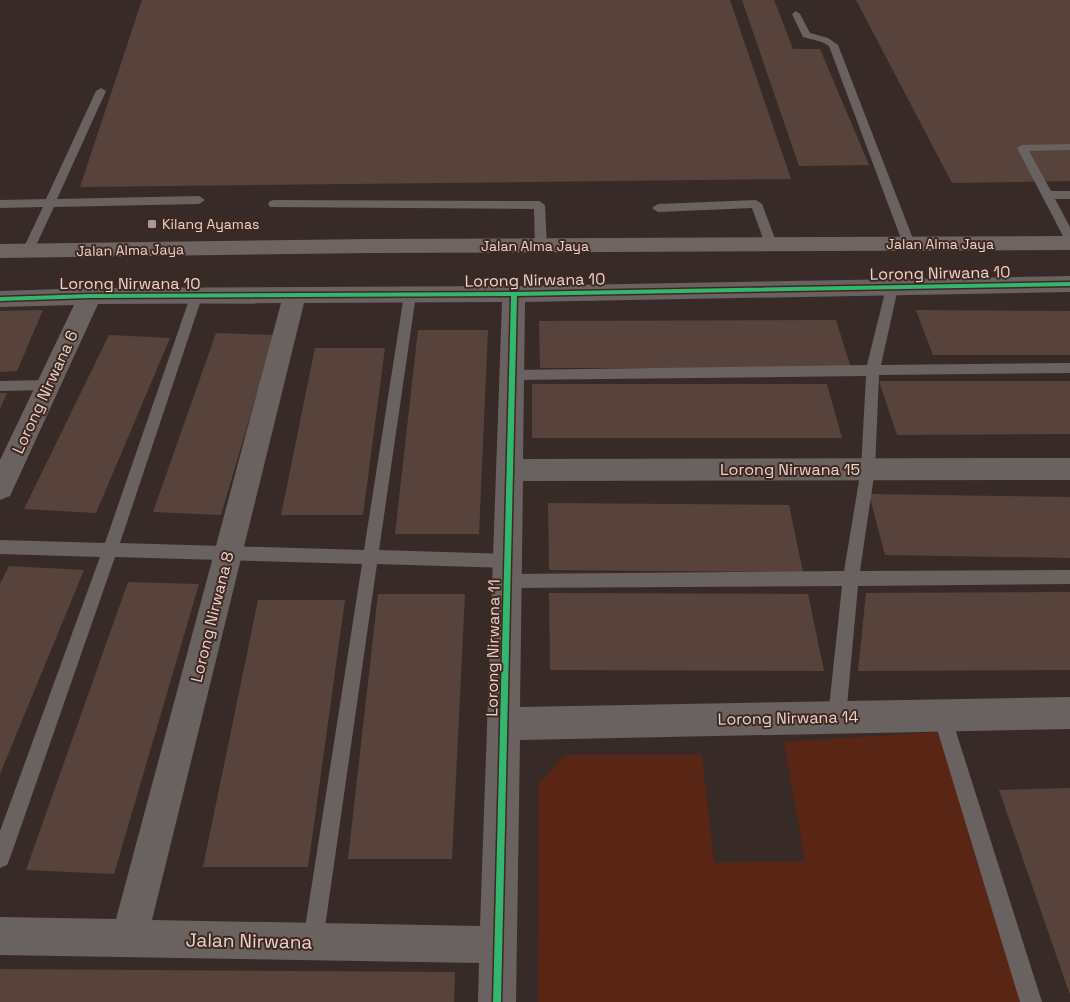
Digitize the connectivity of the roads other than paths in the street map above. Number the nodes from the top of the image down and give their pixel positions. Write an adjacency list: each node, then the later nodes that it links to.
1 (796, 14): 14 (lane)
2 (100, 91): 7 (lane)
3 (1070, 147): 5 (lane)
4 (1070, 195): 5 (lane)
5 (1047, 196): 11 (lane)
6 (199, 200): 7 (lane)
7 (51, 203): 8 (lane); 17 (lane)
8 (0, 204)
9 (274, 204): 15 (lane)
10 (658, 208): 13 (lane)
11 (1070, 238)
12 (1070, 242): 14 (street, Jalan Alma Jaya)
13 (771, 244): 14 (street, Jalan Alma Jaya); 15 (street, Jalan Alma Jaya)
14 (909, 244)
15 (541, 246): 17 (street, Jalan Alma Jaya)
16 (0, 251): 17 (street, Jalan Alma Jaya)
17 (28, 251)
18 (1070, 284): 19 (street, Lorong Nirwana 10)
19 (892, 288): 20 (street, Lorong Nirwana 10); 27 (lane)
20 (514, 294): 22 (street, Lorong Nirwana 10); 28 (street, Lorong Nirwana 11)
21 (295, 295): 22 (street, Lorong Nirwana 10); 24 (street, Lorong Nirwana 10); 37 (street, Lorong Nirwana 8)
22 (410, 295): 38 (lane)
23 (90, 296): 24 (street, Lorong Nirwana 10); 25 (street, Lorong Nirwana 10); 29 (street, Lorong Nirwana 6)
24 (196, 297): 36 (lane)
25 (0, 299)
26 (1070, 368): 27 (lane)
27 (873, 370): 28 (lane); 31 (lane)
28 (512, 375): 33 (street, Lorong Nirwana 11)
29 (48, 385): 30 (lane); 34 (street, Lorong Nirwana 6)
30 (0, 386)
31 (868, 469): 32 (street, Lorong Nirwana 15); 33 (street, Lorong Nirwana 15); 41 (lane)
32 (1070, 469)
33 (510, 470): 39 (street, Lorong Nirwana 11)
34 (1, 482)
35 (0, 547): 36 (lane)
36 (110, 550): 37 (lane); 46 (lane)
37 (229, 553): 38 (lane); 48 (street, Lorong Nirwana 8)
38 (371, 557): 39 (lane); 49 (lane)
39 (508, 571): 41 (lane); 45 (street, Lorong Nirwana 11)
40 (1070, 577): 41 (lane)
41 (851, 578): 44 (lane)
42 (1070, 713): 43 (street, Lorong Nirwana 14)
43 (942, 716): 44 (street, Lorong Nirwana 14); 52 (lane)
44 (837, 718): 45 (street, Lorong Nirwana 14)
45 (505, 724): 50 (street, Lorong Nirwana 11)
46 (0, 858)
47 (0, 936): 48 (street, Jalan Nirwana)
48 (129, 939): 49 (street, Jalan Nirwana)
49 (313, 943): 50 (street, Jalan Nirwana)
50 (498, 945): 51 (street, Lorong Nirwana 11)
51 (497, 1002)
52 (1031, 1002)

